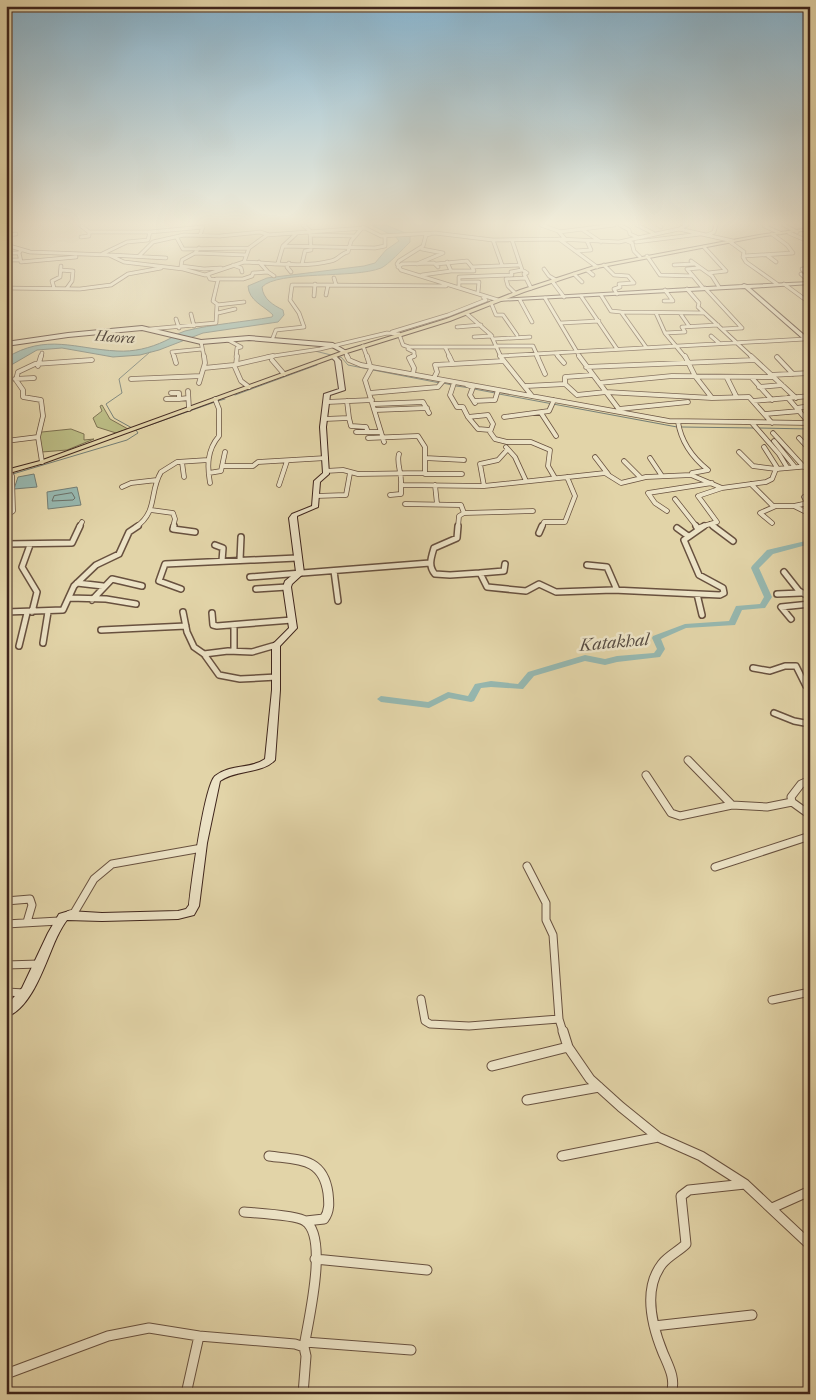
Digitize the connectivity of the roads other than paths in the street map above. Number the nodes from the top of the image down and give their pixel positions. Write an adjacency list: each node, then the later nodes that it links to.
1 (215, 290): 31 (street)
2 (290, 290): 63 (street)
3 (315, 290): 21 (street)
4 (327, 290): 19 (street)
5 (473, 290): 16 (street)
6 (513, 290): 17 (street)
7 (524, 290): 17 (main road)
8 (560, 290): 23 (street)
9 (615, 290): 18 (street)
10 (661, 290): 18 (street)
11 (665, 290): 27 (street)
12 (689, 290): 38 (street)
13 (706, 290): 50 (street)
14 (749, 290): 60 (street)
15 (790, 290): 30 (street)
16 (477, 292): 25 (street); 52 (street)
17 (515, 293): 25 (main road)
18 (617, 294): 20 (street)
19 (326, 295)
20 (601, 295): 22 (street); 33 (street)
21 (314, 296)
22 (581, 296): 23 (street); 41 (street)
23 (564, 297): 24 (street)
24 (545, 298): 26 (street); 43 (street)
25 (498, 300): 26 (street); 29 (main road)
26 (520, 300): 42 (street)
27 (664, 301)
28 (244, 302): 31 (street)
29 (491, 303): 35 (main road); 55 (street)
30 (810, 304)
31 (217, 305): 34 (street)
32 (235, 309): 34 (street)
33 (621, 312): 36 (street); 73 (street)
34 (218, 313): 46 (street)
35 (466, 313): 45 (street); 54 (main road)
36 (656, 313): 37 (street); 53 (street)
37 (680, 313): 38 (street); 47 (street)
38 (704, 313): 44 (street)
39 (191, 314): 46 (street)
40 (176, 319): 49 (street)
41 (599, 321): 43 (street); 76 (street)
42 (532, 322)
43 (561, 323): 78 (street)
44 (718, 324): 47 (street); 50 (street)
45 (481, 325): 48 (street); 59 (street)
46 (194, 326): 49 (street)
47 (689, 326): 53 (street)
48 (457, 327)
49 (179, 328): 51 (street)
50 (723, 329): 65 (street)
51 (166, 331): 61 (street); 67 (street)
52 (387, 333): 54 (street); 69 (street)
53 (665, 333): 68 (street)
54 (399, 334): 70 (main road); 71 (street)
55 (516, 334)
56 (711, 336): 66 (street)
57 (474, 337): 59 (street)
58 (530, 337): 59 (street)
59 (493, 338): 72 (street)
60 (807, 338): 65 (street)
61 (192, 340): 64 (street)
62 (228, 340): 63 (street); 64 (street); 93 (street)
63 (272, 340): 69 (street)
64 (200, 342): 75 (street)
65 (737, 342): 66 (street); 87 (street)
66 (719, 343): 68 (street)
67 (6, 344)
68 (676, 345): 73 (street); 89 (street)
69 (333, 346): 77 (street); 93 (street)
70 (363, 346): 77 (main road); 95 (street)
71 (406, 346): 74 (street); 100 (street)
72 (496, 347): 74 (street); 81 (street); 82 (street)
73 (646, 347): 76 (street)
74 (445, 348): 92 (street)
75 (202, 349): 90 (street); 97 (street)
76 (617, 349): 78 (street)
77 (345, 352): 83 (main road); 95 (street)
78 (576, 352): 80 (street); 96 (street)
79 (42, 353): 94 (street)
80 (555, 353): 81 (street); 91 (street)
81 (538, 354): 82 (street); 101 (street)
82 (500, 356): 88 (street)
83 (334, 357): 99 (main road); 142 (street)
84 (777, 357): 102 (street)
85 (92, 360): 94 (street)
86 (272, 360): 99 (street)
87 (755, 360): 89 (street); 106 (street)
88 (504, 361): 92 (street); 120 (street)
89 (689, 362): 96 (street); 105 (street)
90 (176, 363)
91 (564, 363)
92 (452, 364): 108 (street)
93 (235, 365): 97 (street); 122 (street)
94 (38, 366): 111 (street)
95 (369, 366): 100 (street); 127 (street)
96 (586, 367): 103 (street)
97 (204, 368): 104 (street)
98 (810, 373): 102 (street)
99 (284, 374): 122 (main road)
100 (413, 374): 108 (street)
101 (545, 374)
102 (793, 374): 106 (street)
103 (592, 375): 116 (street); 118 (street)
104 (200, 376): 112 (street); 114 (street)
105 (695, 376): 109 (street); 116 (street); 133 (street)
106 (771, 376): 110 (street); 119 (street)
107 (34, 378): 111 (street)
108 (436, 378): 113 (street); 117 (street)
109 (727, 378): 110 (street); 130 (street)
110 (752, 378): 121 (street)
111 (16, 379): 169 (street)
112 (131, 379)
113 (443, 381): 117 (street); 127 (street)
114 (199, 383)
115 (464, 383): 117 (street); 124 (street); 124 (street)
116 (599, 383): 125 (street)
117 (453, 384): 154 (street)
118 (565, 384): 120 (street); 128 (street)
119 (782, 385): 121 (street); 135 (street)
120 (526, 386): 129 (street)
121 (759, 386): 139 (street)
122 (249, 387): 138 (main road)
123 (188, 391): 132 (street)
124 (497, 392): 129 (street)
125 (606, 392): 128 (street); 133 (street); 151 (street)
126 (171, 393): 137 (street)
127 (370, 393): 143 (street)
128 (577, 395): 146 (street)
129 (532, 396): 145 (street)
130 (736, 396): 133 (street); 141 (street)
131 (810, 396): 135 (street)
132 (188, 398): 137 (street); 148 (street)
133 (712, 398)
134 (788, 398): 135 (street); 139 (street); 149 (street)
135 (796, 398)
136 (166, 399): 137 (street)
137 (179, 399)
138 (215, 399): 148 (main road); 186 (street)
139 (772, 400): 141 (street)
140 (347, 401): 142 (street); 143 (street); 156 (street)
141 (753, 401): 153 (street)
142 (327, 402): 158 (street)
143 (373, 402): 150 (street); 150 (street)
144 (688, 402): 151 (street)
145 (553, 403): 146 (street); 152 (street)
146 (582, 405): 151 (street)
147 (810, 406): 149 (street)
148 (189, 409): 190 (main road)
149 (798, 409): 153 (street); 157 (street)
150 (375, 410): 166 (street)
151 (620, 411): 161 (street)
152 (541, 413): 155 (street); 168 (street)
153 (764, 414): 159 (street)
154 (468, 417): 163 (street); 163 (street)
155 (504, 417)
156 (349, 418): 158 (street); 165 (street)
157 (805, 418)
158 (324, 419): 183 (street)
159 (772, 423): 160 (street); 162 (street)
160 (810, 423)
161 (678, 426): 162 (street); 206 (street)
162 (754, 426): 194 (street)
163 (490, 430): 175 (street)
164 (356, 432): 165 (street)
165 (368, 432): 166 (street)
166 (381, 432): 172 (street)
167 (773, 432): 193 (street)
168 (556, 436)
169 (38, 437): 173 (street); 190 (street)
170 (368, 438): 172 (street)
171 (799, 438): 178 (street)
172 (384, 440): 184 (street)
173 (6, 441)
174 (774, 441): 195 (street)
175 (507, 442): 177 (street); 209 (street)
176 (764, 447): 196 (street)
177 (508, 450): 212 (street); 219 (street)
178 (810, 450)
179 (225, 452): 192 (street)
180 (739, 452): 196 (street)
181 (399, 454): 202 (street)
182 (595, 457): 204 (street)
183 (326, 458): 189 (street); 197 (street)
184 (425, 458): 187 (street); 201 (street)
185 (650, 458): 205 (street)
186 (208, 460): 191 (street); 199 (street)
187 (464, 460)
188 (624, 460): 210 (street)
189 (287, 461): 192 (street); 217 (street)
190 (42, 462): 198 (main road)
191 (182, 462): 207 (street); 211 (street)
192 (223, 466): 199 (street)
193 (807, 466): 195 (street)
194 (787, 467): 195 (street); 196 (street)
195 (795, 467)
196 (777, 469): 216 (street)
197 (325, 471): 200 (street); 224 (street)
198 (9, 472): 222 (street)
199 (209, 473): 213 (street)
200 (350, 473): 202 (street); 224 (street)
201 (424, 473): 202 (street); 203 (street)
202 (400, 474): 215 (street)
203 (462, 474)
204 (608, 474): 208 (street); 210 (street)
205 (662, 476): 206 (street); 210 (street)
206 (693, 476): 214 (street)
207 (184, 477)
208 (567, 477): 209 (street); 243 (street)
209 (555, 478): 212 (street)
210 (641, 478)
211 (157, 480): 220 (street); 231 (street)
212 (526, 481): 219 (street)
213 (210, 483)
214 (712, 483): 221 (street); 233 (street)
215 (401, 484): 218 (street); 223 (street)
216 (751, 484): 221 (street); 229 (street)
217 (279, 485)
218 (435, 485): 219 (street); 228 (street)
219 (484, 486)
220 (122, 487)
221 (722, 488): 238 (street)
222 (9, 491): 236 (street)
223 (390, 495)
224 (316, 496): 250 (street)
225 (804, 497): 230 (street)
226 (674, 499): 241 (street)
227 (404, 504): 228 (street)
228 (437, 504): 234 (street)
229 (776, 506): 230 (street); 239 (street)
230 (794, 506): 235 (street)
231 (151, 510): 242 (street); 261 (street)
232 (533, 511): 234 (street)
233 (667, 511)
234 (464, 513): 253 (street)
235 (810, 514)
236 (6, 516)
237 (82, 522): 248 (street)
238 (710, 524): 241 (street); 246 (street)
239 (772, 524)
240 (677, 528): 244 (street)
241 (698, 529): 244 (street)
242 (195, 532)
243 (538, 533)
244 (688, 536): 269 (street)
245 (241, 537): 251 (street)
246 (733, 541)
247 (6, 544): 248 (street)
248 (30, 545): 280 (street)
249 (215, 545): 252 (street)
250 (297, 558): 251 (street); 258 (street)
251 (240, 560): 252 (street)
252 (222, 561): 265 (street)
253 (430, 563): 256 (street); 259 (street)
254 (505, 564): 259 (street)
255 (587, 565): 267 (street)
256 (334, 571): 258 (street); 274 (street)
257 (784, 572): 268 (street)
258 (300, 574): 260 (street); 264 (street)
259 (480, 574): 267 (street)
260 (250, 577)
261 (77, 583): 262 (street); 272 (street)
262 (103, 586): 263 (street); 273 (street)
263 (142, 586)
264 (287, 587): 266 (street); 284 (street)
265 (182, 589)
266 (256, 590)
267 (617, 590): 269 (street)
268 (801, 593): 270 (street); 271 (street)
269 (697, 594): 282 (street)
270 (777, 594)
271 (810, 597)
272 (69, 598): 273 (street); 278 (street)
273 (92, 600): 275 (street)
274 (338, 601)
275 (136, 604)
276 (810, 604): 283 (street)
277 (6, 612): 280 (street)
278 (48, 612): 280 (street); 288 (street)
279 (183, 612): 286 (street)
280 (29, 613): 290 (street)
281 (212, 613): 285 (street)
282 (702, 615)
283 (790, 619)
284 (292, 620): 285 (street); 289 (street)
285 (234, 625): 291 (street)
286 (186, 626): 287 (street); 292 (street)
287 (101, 630)
288 (43, 644)
289 (276, 645): 291 (street); 294 (street)
290 (19, 646)
291 (234, 651): 292 (street)
292 (204, 654): 294 (street)
293 (753, 668): 295 (street)
294 (277, 677): 305 (street)
295 (810, 688)
296 (774, 713): 297 (street)
297 (810, 724)
298 (688, 760): 302 (street)
299 (646, 774): 302 (street)
300 (810, 780): 301 (street)
301 (792, 802): 302 (street); 303 (street)
302 (732, 805)
303 (810, 815)
304 (810, 836): 307 (street)
305 (202, 848): 309 (street); 309 (street)
306 (528, 866): 321 (street)
307 (715, 867)
308 (6, 901): 311 (street)
309 (69, 915): 310 (street)
310 (59, 921): 311 (street); 313 (street)
311 (27, 922): 312 (street)
312 (6, 924)
313 (40, 964): 314 (street); 317 (street)
314 (6, 966)
315 (6, 992): 317 (street)
316 (810, 992): 319 (street)
317 (25, 993): 320 (street)
318 (421, 999): 321 (street)
319 (772, 1000)
320 (6, 1012)
321 (559, 1019): 322 (street)
322 (568, 1047): 323 (street); 324 (street)
323 (492, 1066)
324 (598, 1087): 325 (street); 326 (street)
325 (527, 1100)
326 (658, 1137): 328 (street); 329 (street)
327 (269, 1156): 333 (street)
328 (562, 1156)
329 (745, 1184): 331 (street); 338 (street)
330 (810, 1191): 331 (street)
331 (772, 1208): 334 (street)
332 (244, 1212): 333 (street)
333 (306, 1221): 335 (street)
334 (810, 1245)
335 (315, 1259): 336 (street); 340 (street)
336 (427, 1270)
337 (752, 1315): 338 (street)
338 (654, 1326): 345 (street)
339 (199, 1336): 340 (street); 342 (street); 343 (street)
340 (305, 1344): 341 (street); 344 (street)
341 (411, 1350)
342 (6, 1374)
343 (186, 1394)
344 (303, 1394)
345 (671, 1394)

